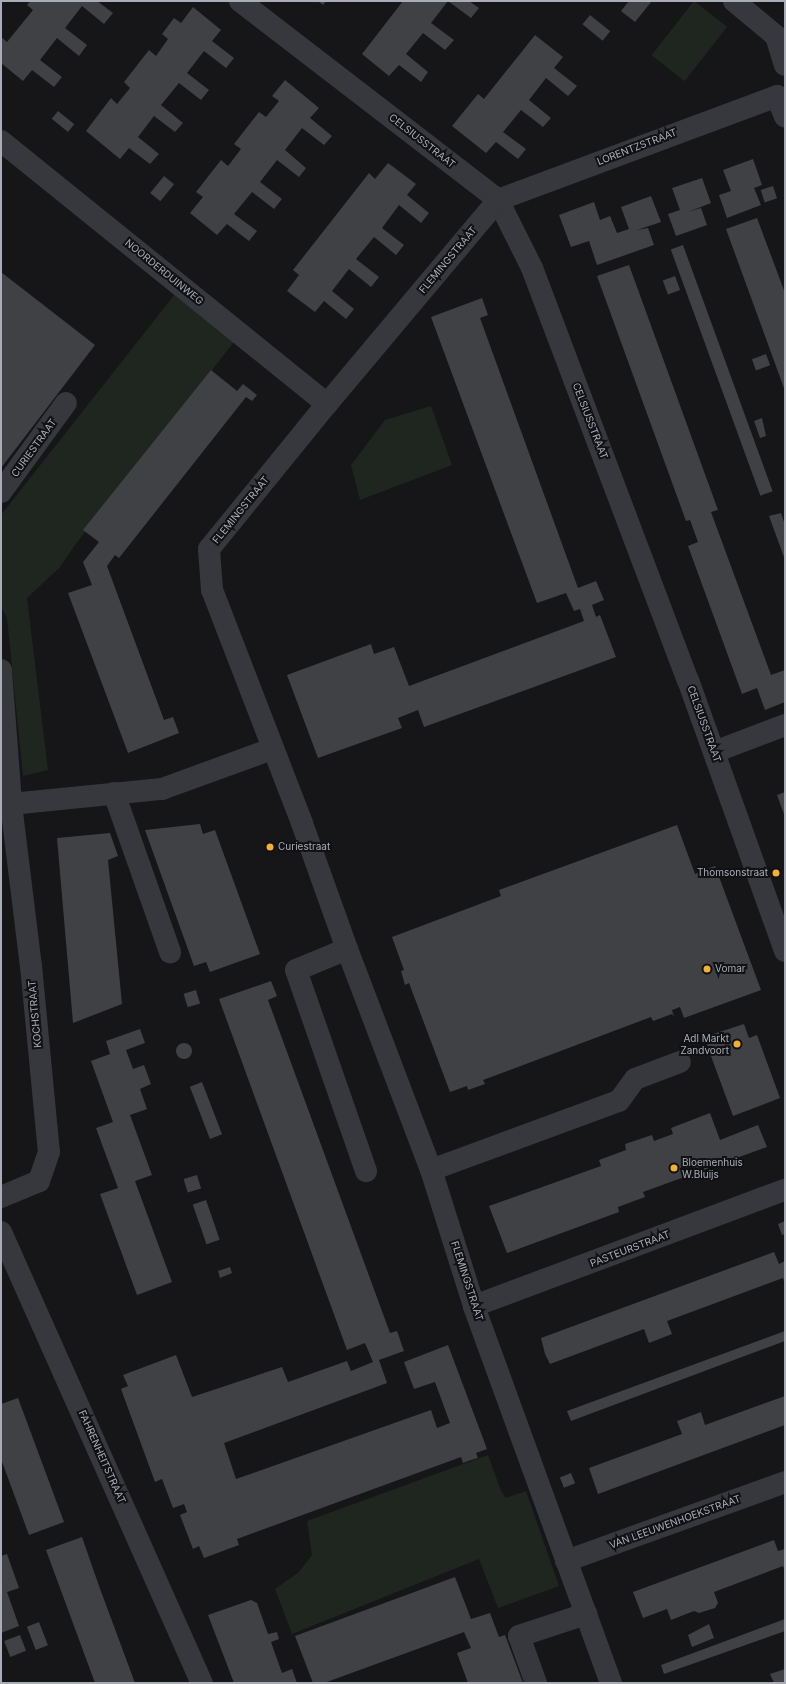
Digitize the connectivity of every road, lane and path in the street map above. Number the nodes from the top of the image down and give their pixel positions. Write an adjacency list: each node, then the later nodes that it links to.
1 (240, 1): 7 (street, CELSIUSSTRAAT)
2 (734, 1): 3 (street)
3 (785, 65)
4 (781, 89): 5 (street, LORENTZSTRAAT); 7 (street, LORENTZSTRAAT)
5 (785, 117)
6 (1, 141): 9 (street, NOORDERDUINWEG)
7 (498, 200): 9 (street, FLEMINGSTRAAT); 14 (street, CELSIUSSTRAAT)
8 (66, 403): 10 (street, CURIESTRAAT)
9 (327, 404): 13 (street, FLEMINGSTRAAT)
10 (1, 492)
11 (1, 670): 16 (street)
12 (785, 725): 14 (street)
13 (272, 749): 15 (street); 18 (street, FLEMINGSTRAAT)
14 (714, 752): 17 (street, CELSIUSSTRAAT)
15 (114, 793): 16 (street); 19 (street)
16 (6, 804): 24 (street, KOCHSTRAAT)
17 (784, 943)
18 (347, 949): 21 (street, FLEMINGSTRAAT); 22 (street)
19 (170, 952)
20 (680, 1062): 21 (street)
21 (431, 1170): 26 (street, FLEMINGSTRAAT)
22 (366, 1171)
23 (785, 1190): 26 (street, PASTEURSTRAAT)
24 (1, 1197)
25 (1, 1232): 30 (street, FAHRENHEITSTRAAT)
26 (474, 1306): 28 (street, FLEMINGSTRAAT)
27 (785, 1482): 28 (street, VAN LEEUWENHOEKSTRAAT)
28 (566, 1561): 29 (street, FLEMINGSTRAAT)
29 (586, 1614): 31 (street); 32 (street, FLEMINGSTRAAT)
30 (202, 1683)
31 (536, 1683)
32 (611, 1683)

